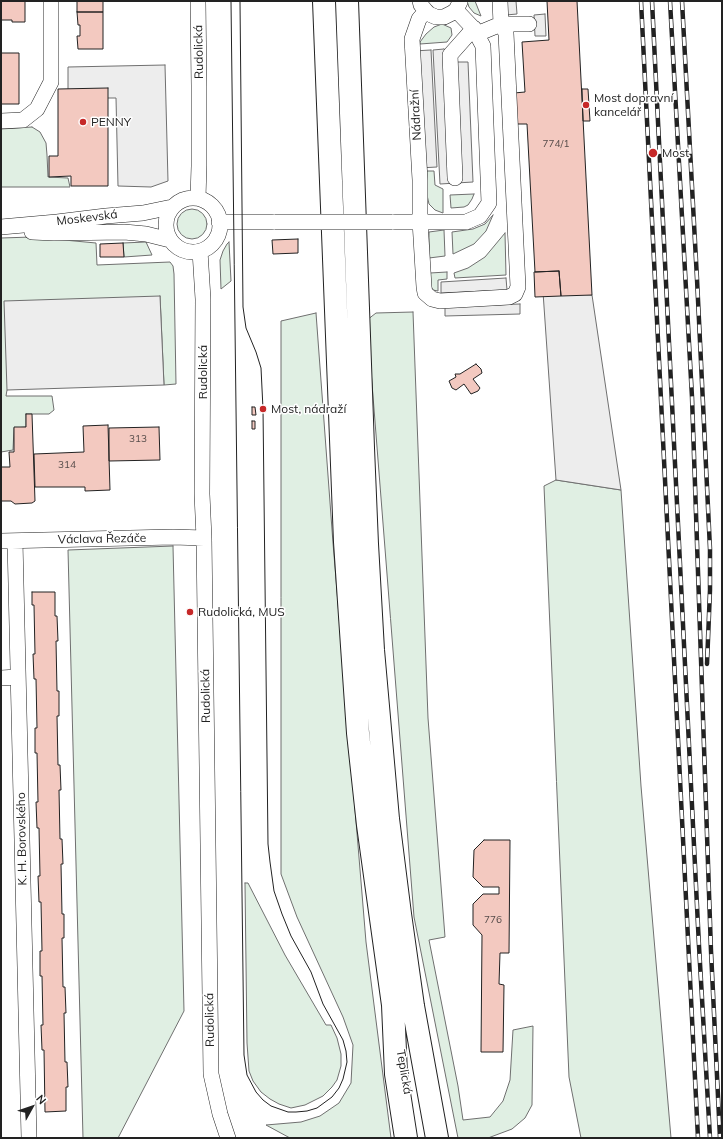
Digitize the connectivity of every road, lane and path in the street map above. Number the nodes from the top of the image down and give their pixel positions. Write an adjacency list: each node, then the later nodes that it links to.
1 (51, 1): 11 (street)
2 (198, 1): 13 (street, Rudolická)
3 (324, 1): 25 (highway)
4 (347, 1): 25 (highway)
5 (500, 1): 8 (street)
6 (458, 5): 7 (street); 10 (street)
7 (423, 6): 15 (street, Nádražní)
8 (501, 24): 9 (street); 10 (street); 15 (street, Nádražní)
9 (529, 24)
10 (475, 31): 12 (street); 15 (street)
11 (1, 121)
12 (455, 178)
13 (198, 198): 14 (street); 16 (street)
14 (172, 207): 17 (street, Moskevská); 19 (street)
15 (420, 221): 16 (street, bridge)
16 (220, 222): 20 (street)
17 (1, 227)
18 (1, 230): 19 (street, Moskevská)
19 (170, 240): 20 (street)
20 (200, 251): 21 (street, Rudolická)
21 (204, 538): 22 (street, Václava Řezáče); 27 (street, Rudolická)
22 (8, 541): 23 (street, K. H. Borovského)
23 (18, 677): 24 (street); 26 (street, K. H. Borovského)
24 (1, 678)
25 (403, 1006): 28 (highway); 29 (highway, Teplická); 30 (highway); 31 (highway)
26 (29, 1138)
27 (228, 1138)
28 (406, 1138)
29 (416, 1138)
30 (437, 1138)
31 (448, 1138)

